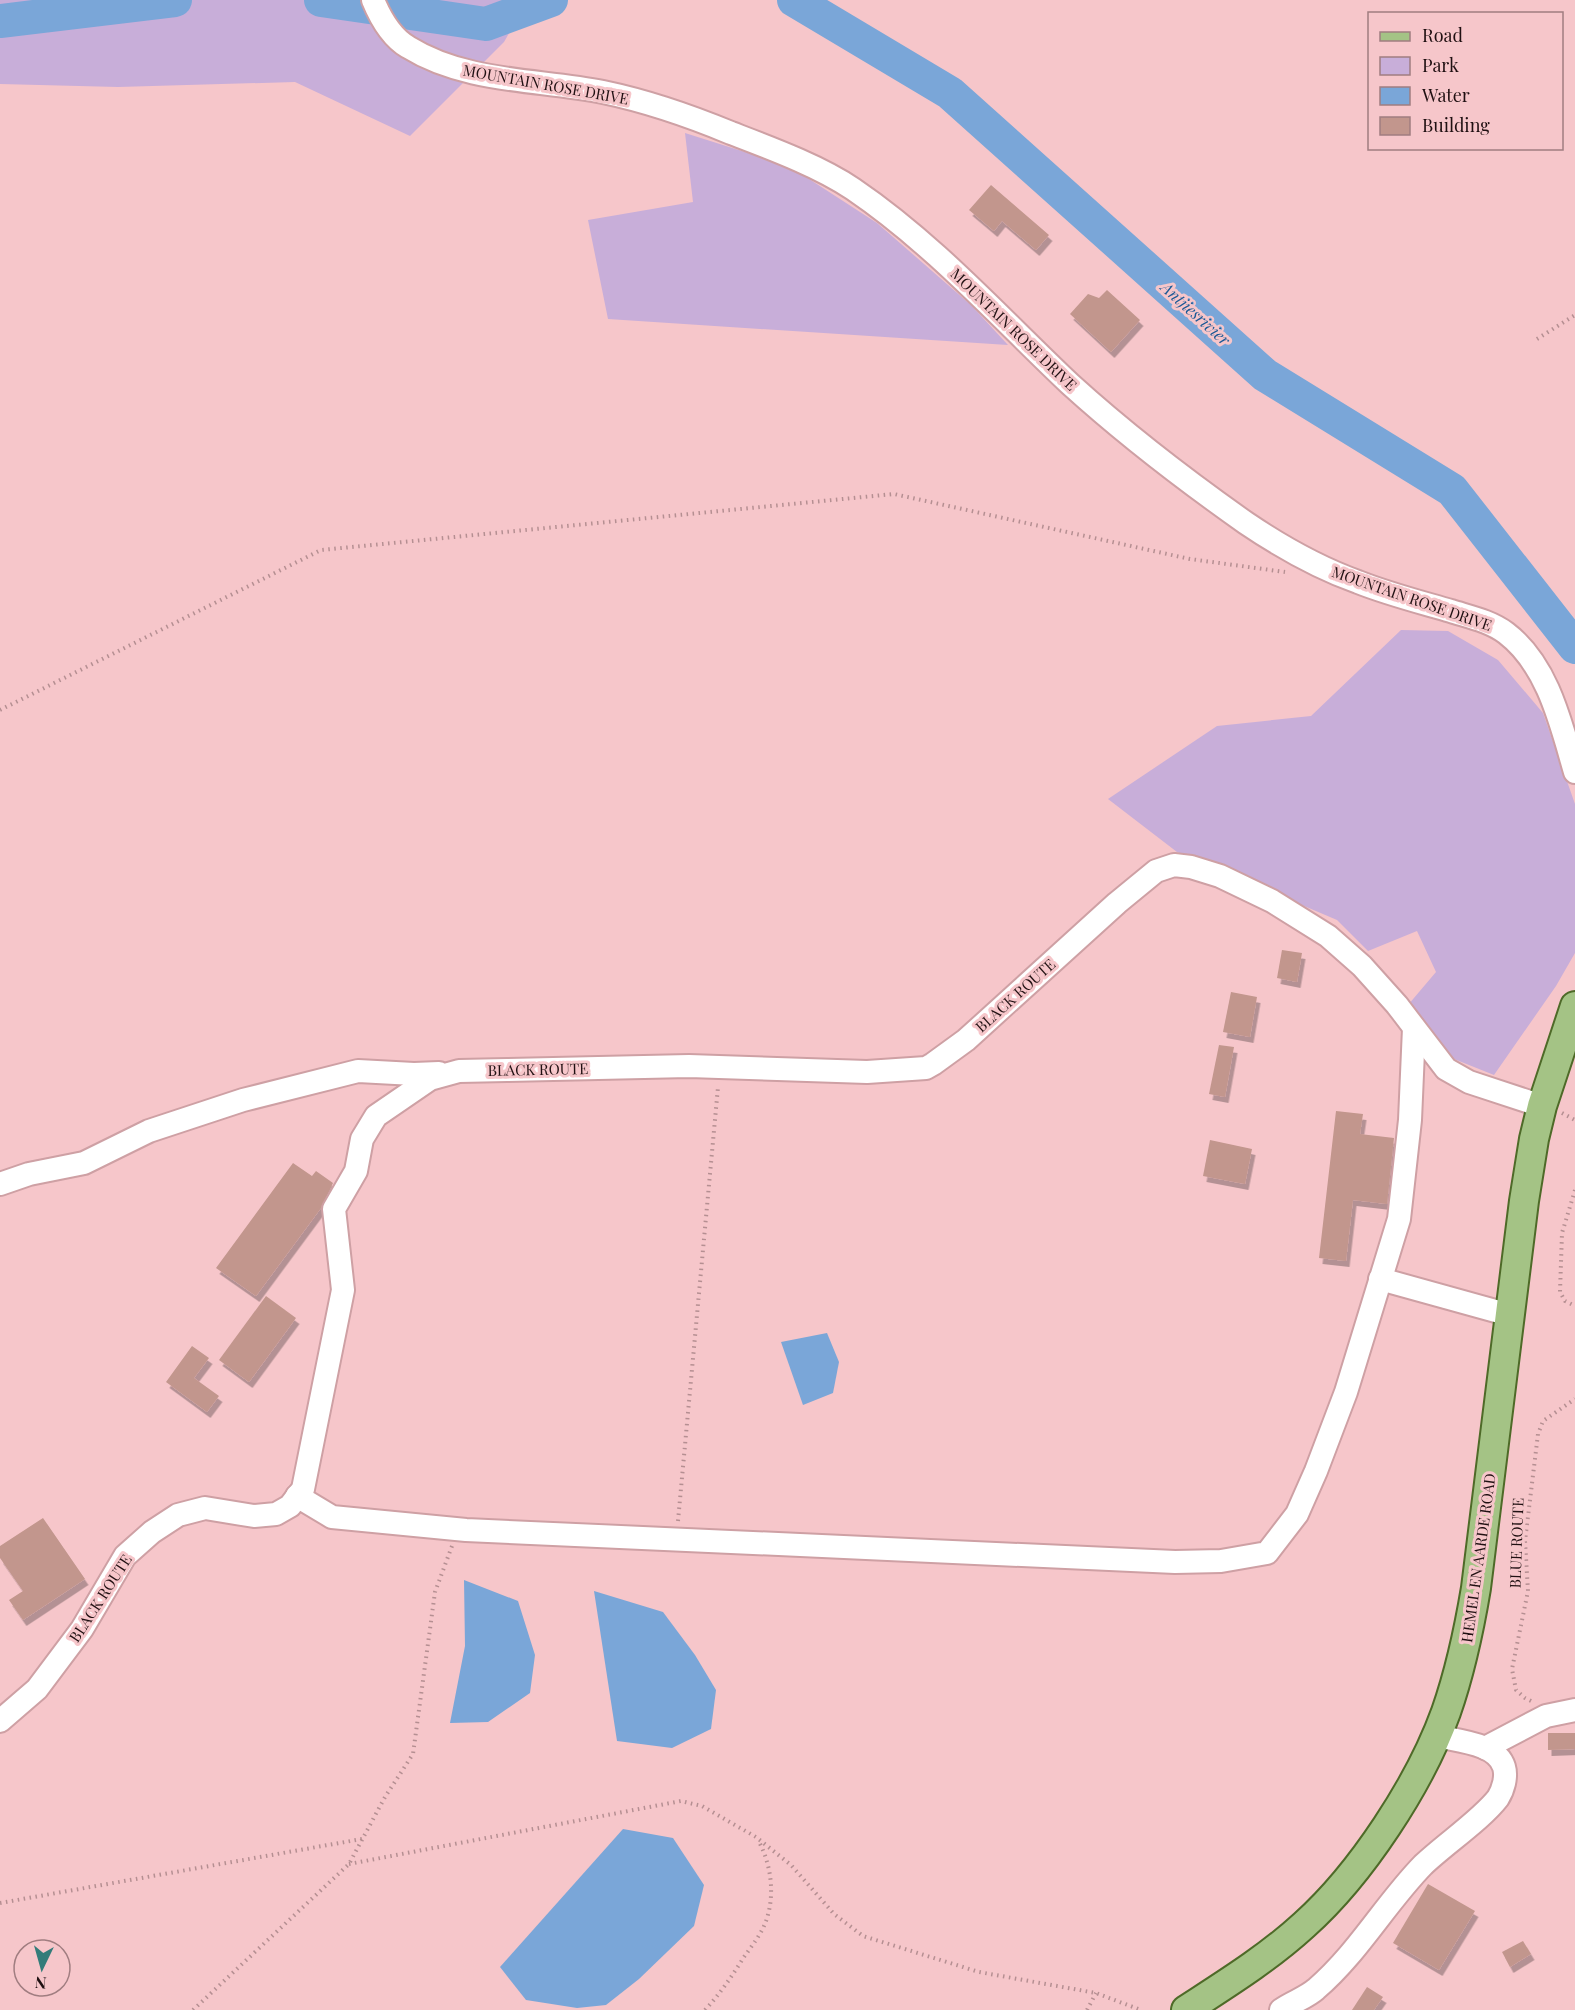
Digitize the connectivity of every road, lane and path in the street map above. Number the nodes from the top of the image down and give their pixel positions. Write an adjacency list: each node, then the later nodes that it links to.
1 (373, 1): 6 (street, MOUNTAIN ROSE DRIVE)
2 (1575, 315): 3 (path)
3 (1537, 339)
4 (1290, 573): 5 (path)
5 (0, 710)
6 (1575, 772)
7 (1575, 1006): 11 (main road, HEMEL EN AARDE ROAD)
8 (1414, 1028): 9 (street, BLACK ROUTE); 11 (street, BLACK ROUTE); 14 (street)
9 (720, 1067): 10 (street, BLACK ROUTE); 20 (path)
10 (459, 1071): 12 (street, BLACK ROUTE); 18 (street, BLACK ROUTE)
11 (1542, 1106): 16 (main road, HEMEL EN AARDE ROAD)
12 (0, 1184)
13 (1575, 1190): 15 (path)
14 (1380, 1279): 16 (street); 20 (street)
15 (1575, 1306)
16 (1510, 1315): 23 (main road, HEMEL EN AARDE ROAD)
17 (1575, 1400): 21 (path, BLUE ROUTE)
18 (297, 1496): 19 (street); 22 (street, BLACK ROUTE)
19 (466, 1530): 20 (street); 26 (path)
20 (677, 1540)
21 (1567, 1711): 24 (street)
22 (0, 1721)
23 (1437, 1736): 24 (street); 34 (main road, HEMEL EN AARDE ROAD)
24 (1485, 1749): 35 (street)
25 (756, 1837): 27 (path); 29 (path); 31 (path)
26 (362, 1839): 27 (path); 28 (path)
27 (349, 1864): 30 (path)
28 (0, 1903)
29 (1096, 1993): 32 (path); 33 (path)
30 (193, 2010)
31 (705, 2010)
32 (1087, 2010)
33 (1141, 2010)
34 (1186, 2010)
35 (1281, 2010)

